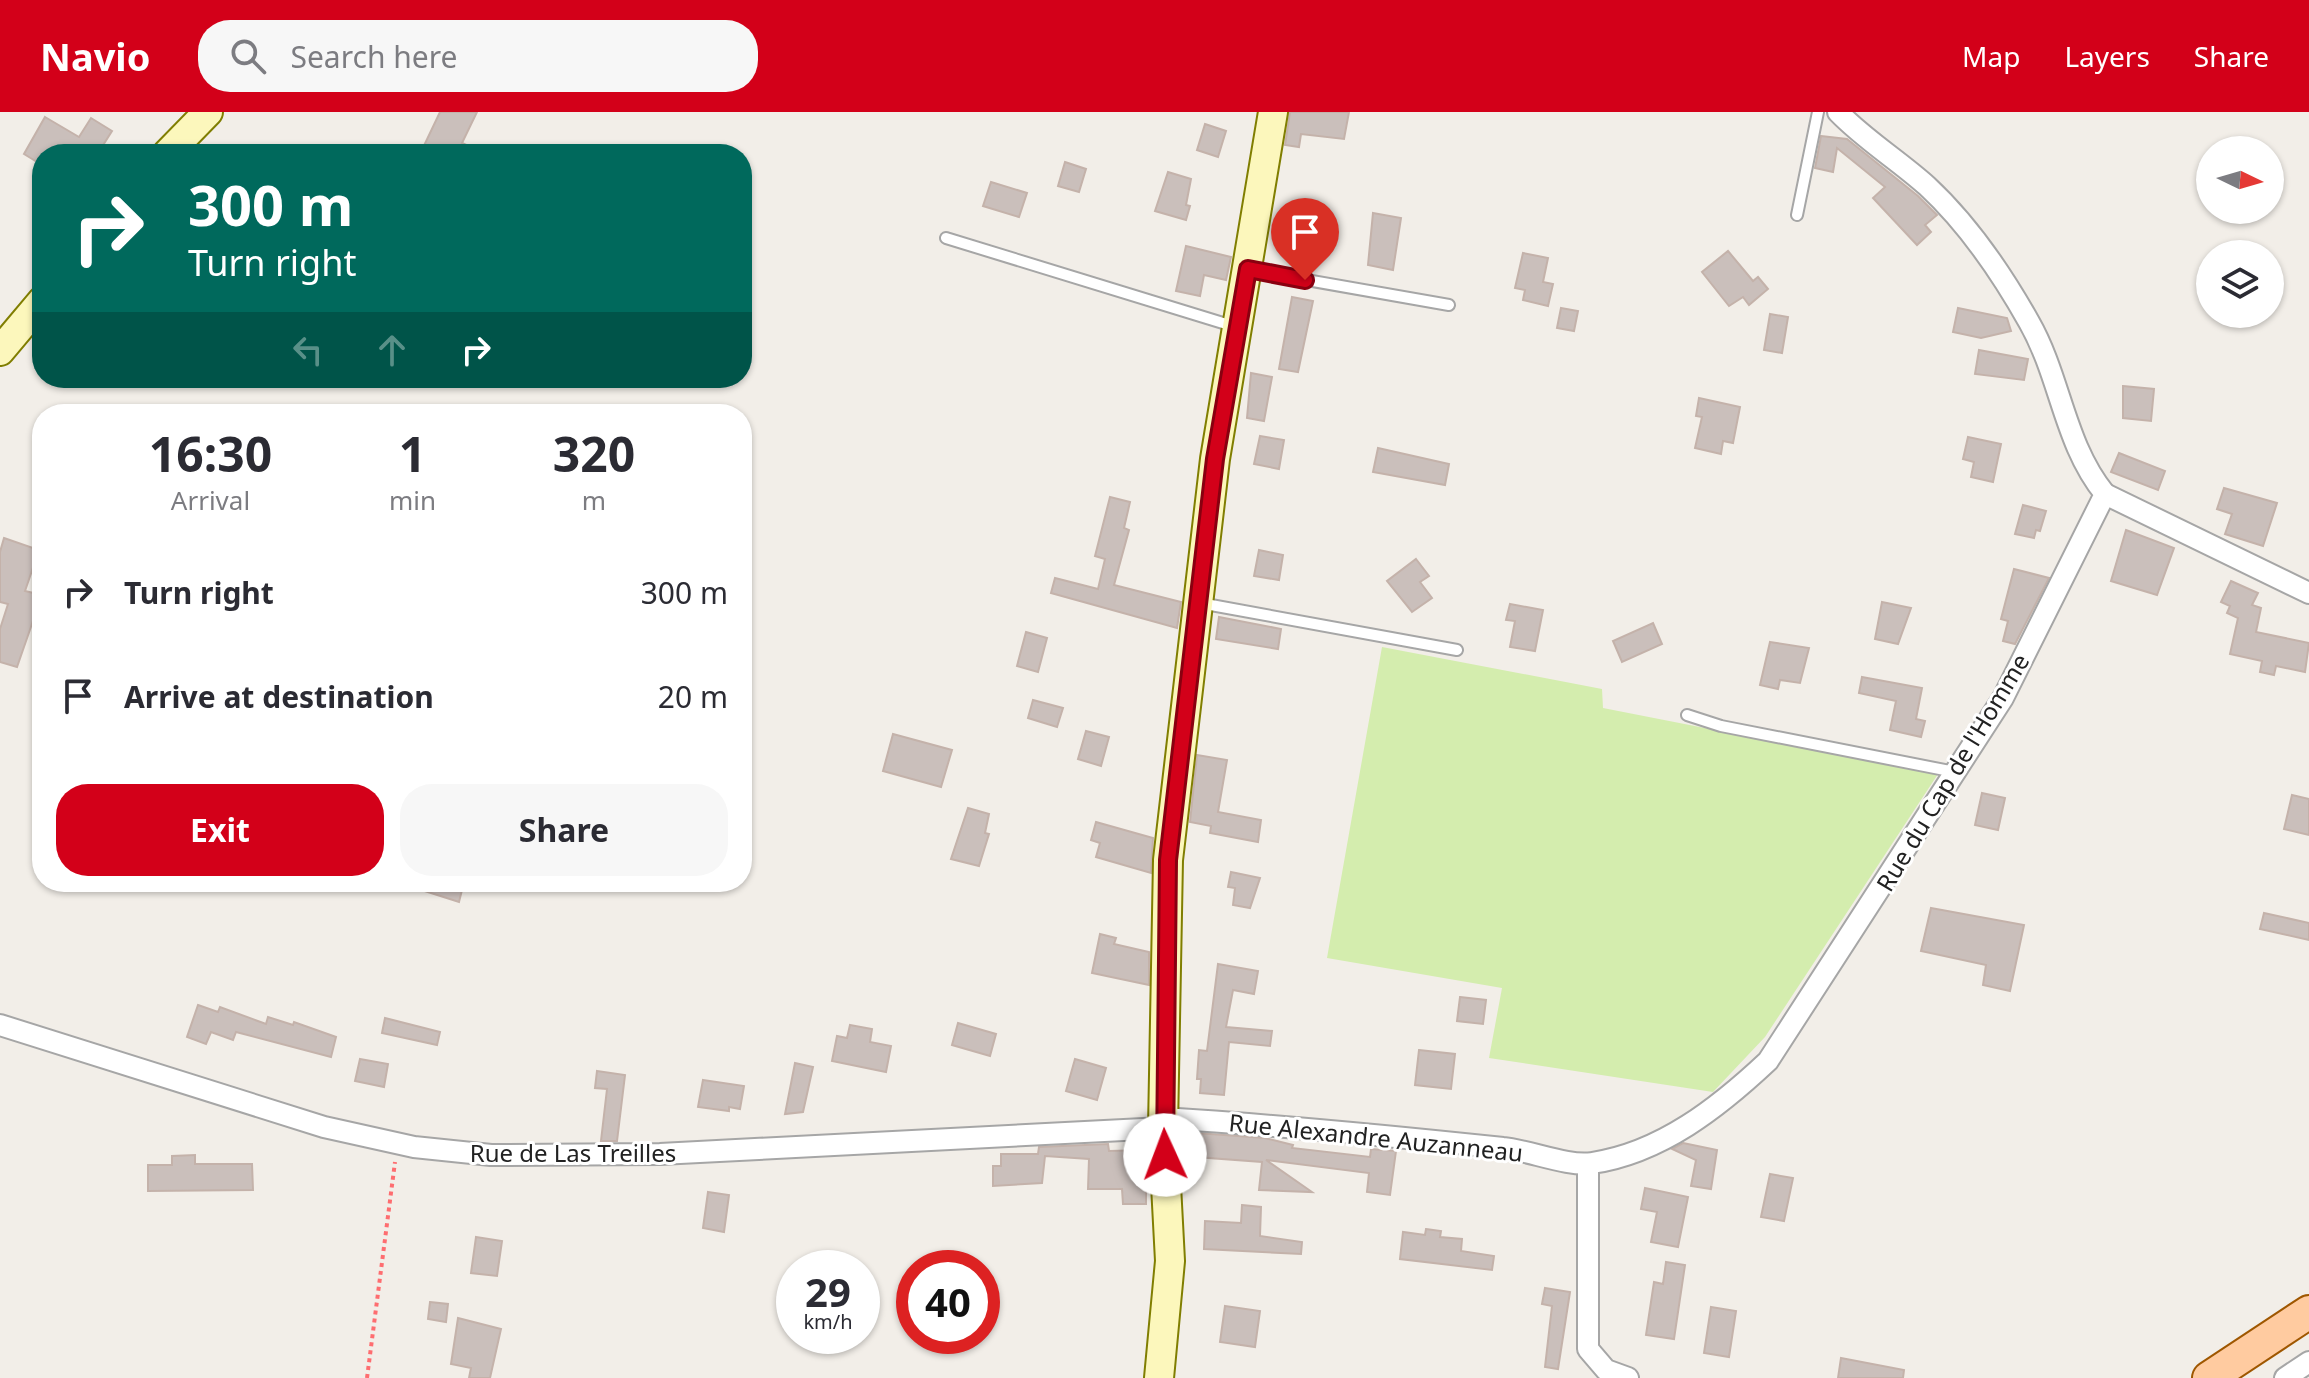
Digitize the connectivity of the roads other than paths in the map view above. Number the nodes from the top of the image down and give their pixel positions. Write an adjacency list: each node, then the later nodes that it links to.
1 (208, 112): 5 (street)
2 (1273, 112): 8 (street)
3 (1818, 112): 6 (lane)
4 (1838, 112): 13 (street)
5 (182, 144)
6 (1797, 215)
7 (946, 238): 11 (lane)
8 (1248, 269): 9 (lane); 11 (street)
9 (1449, 305)
10 (32, 312): 12 (street)
11 (1238, 328): 15 (street)
12 (2, 344)
13 (2105, 494): 14 (street); 18 (street, Rue du Cap de l'Homme)
14 (2309, 593)
15 (1198, 602): 16 (lane); 20 (street)
16 (1457, 650)
17 (1687, 715): 18 (lane)
18 (1955, 772): 21 (street, Rue du Cap de l'Homme)
19 (0, 1025): 20 (street, Rue de Las Treilles)
20 (1163, 1123): 21 (street, Rue Alexandre Auzanneau); 24 (street)
21 (1588, 1164): 25 (street)
22 (2309, 1312): 26 (main road)
23 (2309, 1362): 27 (street)
24 (1159, 1378)
25 (1628, 1378)
26 (2209, 1378)
27 (2285, 1378)

